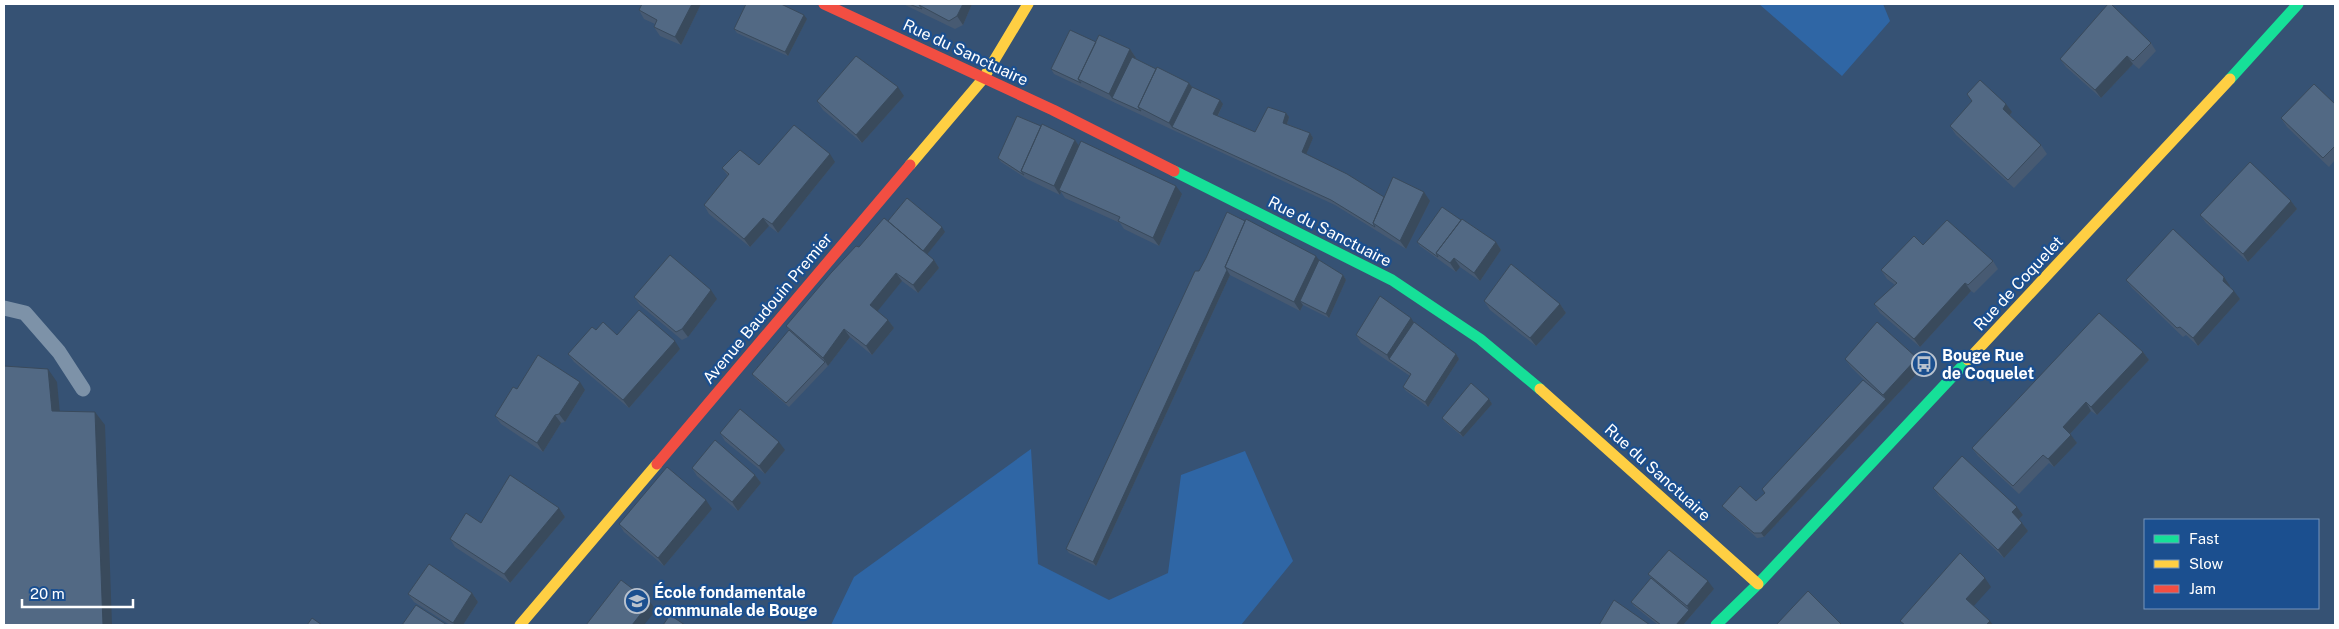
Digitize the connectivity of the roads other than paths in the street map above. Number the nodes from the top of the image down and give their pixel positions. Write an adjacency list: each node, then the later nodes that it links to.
1 (824, 4): 4 (street, Rue du Sanctuaire)
2 (1028, 4): 4 (street, Avenue Baudouin Premier)
3 (2298, 4): 7 (street, Rue de Coquelet)
4 (983, 79): 7 (street, Rue du Sanctuaire); 8 (street, Avenue Baudouin Premier)
5 (4, 308): 6 (lane)
6 (84, 389)
7 (1758, 584): 9 (street, Rue de Coquelet)
8 (520, 625)
9 (1716, 625)

